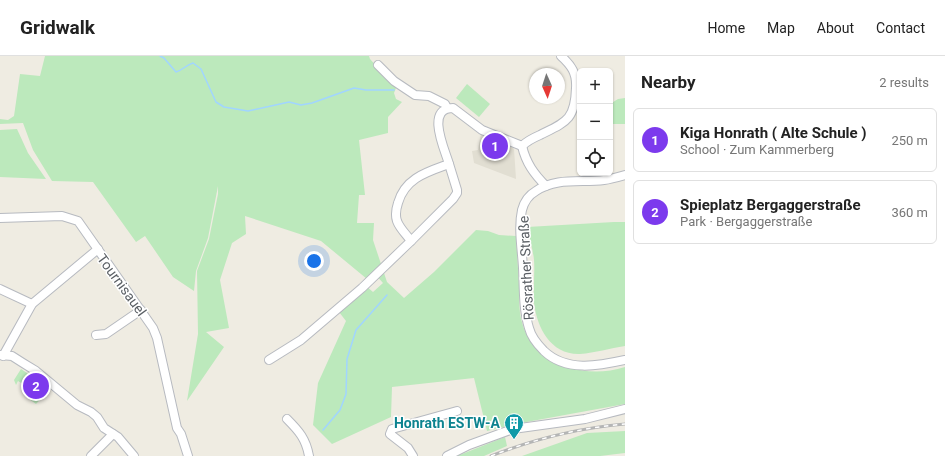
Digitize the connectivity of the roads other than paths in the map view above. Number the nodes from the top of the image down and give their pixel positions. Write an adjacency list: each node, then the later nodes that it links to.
1 (560, 56): 4 (street)
2 (378, 65): 3 (street)
3 (447, 108): 4 (street); 5 (street)
4 (522, 146): 7 (street)
5 (449, 164): 9 (street); 9 (street)
6 (625, 175): 7 (street, Rösrather Straße)
7 (546, 186): 17 (street, Rösrather Straße)
8 (0, 218): 10 (street)
9 (412, 241): 16 (street)
10 (98, 249): 12 (street, Tournisauel); 13 (street, Tournisauel)
11 (0, 289): 12 (street)
12 (32, 304): 15 (street, Tournisauel)
13 (141, 310): 14 (street); 24 (street, Tournisauel)
14 (96, 335)
15 (2, 355): 21 (street)
16 (269, 360)
17 (625, 360)
18 (625, 409): 27 (street)
19 (457, 411): 26 (street)
20 (287, 419): 25 (street)
21 (112, 434): 22 (street); 23 (street)
22 (91, 456)
23 (134, 456)
24 (188, 456)
25 (309, 456)
26 (413, 456)
27 (447, 456)

